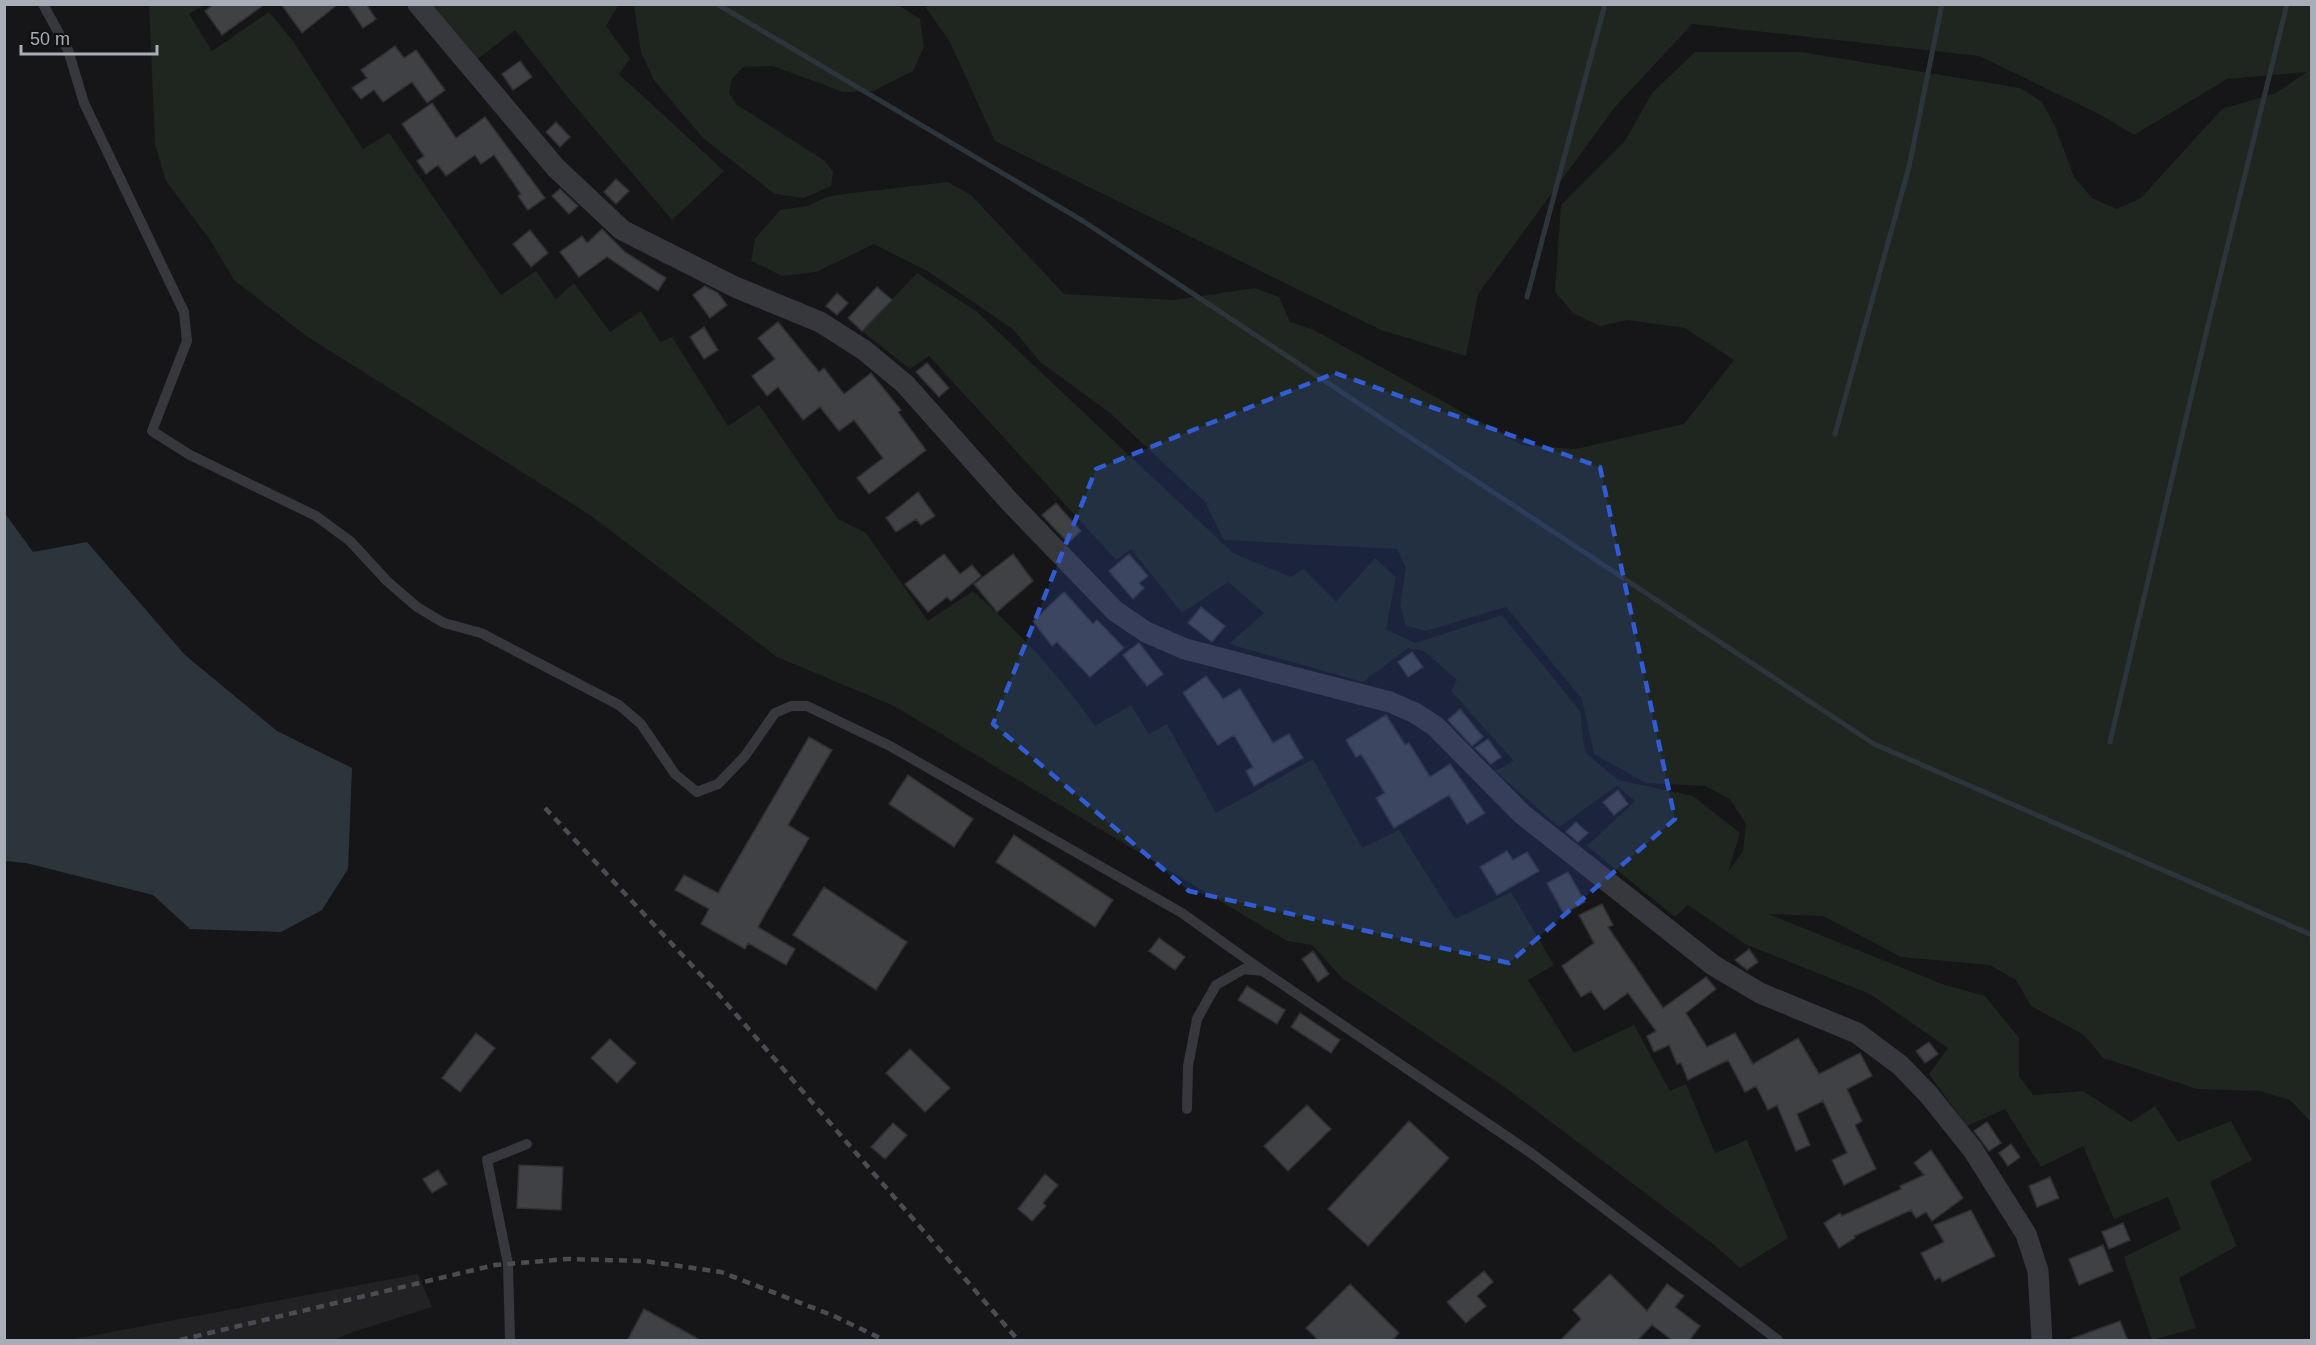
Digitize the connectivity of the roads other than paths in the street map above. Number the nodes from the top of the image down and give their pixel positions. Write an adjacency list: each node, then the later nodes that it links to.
1 (43, 4): 3 (lane)
2 (418, 4): 8 (street)
3 (1263, 971): 4 (lane); 7 (lane)
4 (1187, 1109)
5 (527, 1144): 6 (lane)
6 (510, 1341)
7 (1778, 1341)
8 (2042, 1341)

